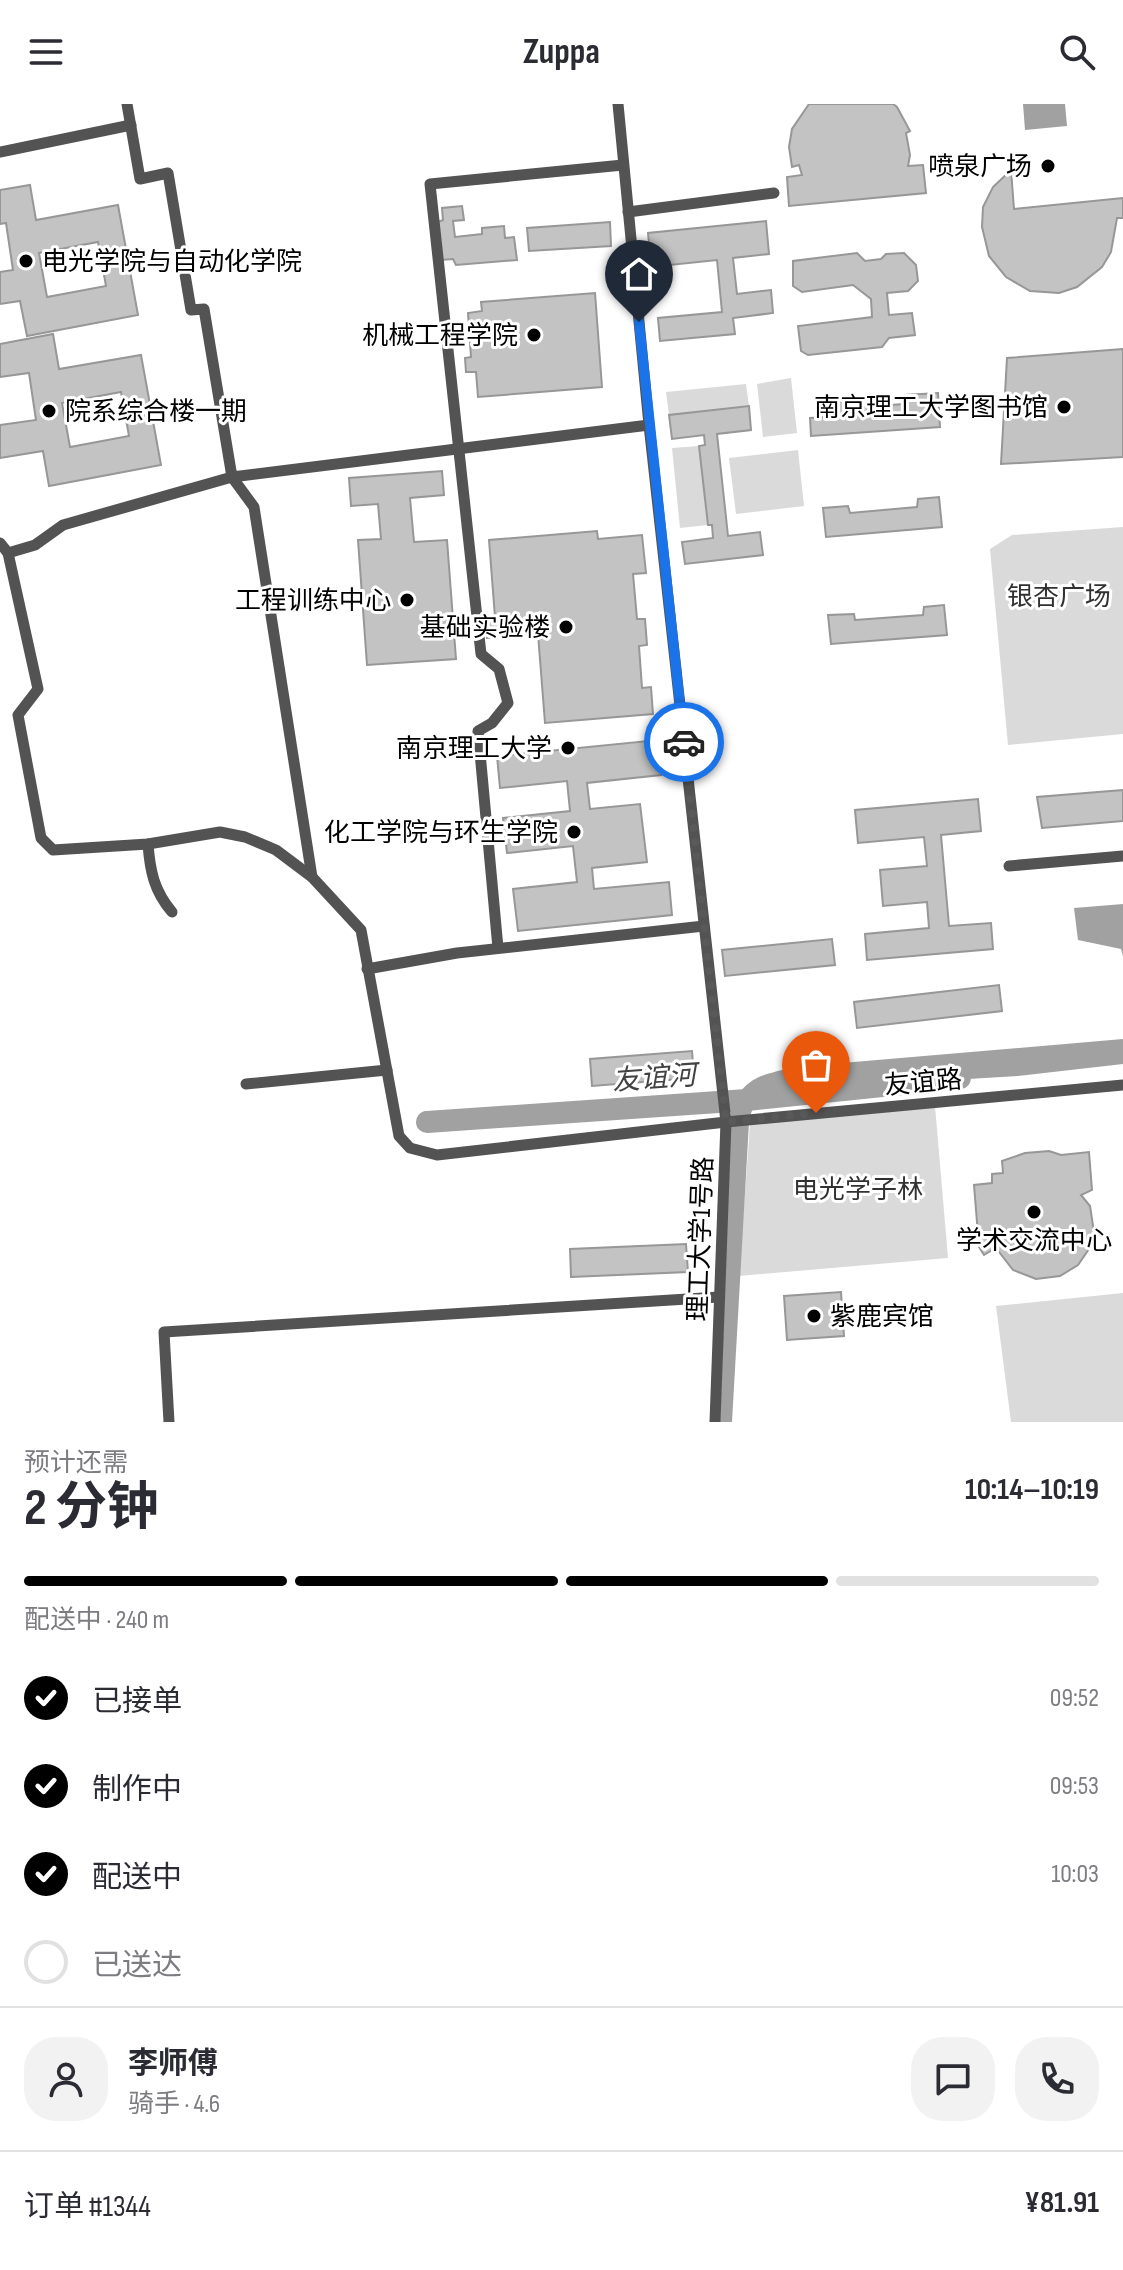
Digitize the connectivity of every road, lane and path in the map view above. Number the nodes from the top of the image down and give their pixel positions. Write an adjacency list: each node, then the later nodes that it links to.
1 (127, 104): 3 (street)
2 (618, 104): 5 (street, 理工大学1号路)
3 (131, 125): 4 (street); 10 (street)
4 (0, 152)
5 (623, 165): 7 (street, 理工大学1号路); 9 (street)
6 (774, 193): 7 (street)
7 (628, 212): 8 (street, 理工大学1号路)
8 (649, 425): 9 (street); 18 (street, 理工大学1号路)
9 (459, 449): 10 (street); 19 (street)
10 (232, 477): 12 (street); 16 (street)
11 (0, 543): 12 (street)
12 (8, 553): 13 (street)
13 (148, 844): 16 (street); 17 (street)
14 (1123, 856): 15 (street)
15 (1009, 866)
16 (312, 877): 20 (street)
17 (172, 912)
18 (704, 926): 19 (street); 24 (street, 理工大学1号路)
19 (498, 948): 20 (street)
20 (367, 969): 21 (street)
21 (387, 1070): 22 (street); 24 (street, 友谊路)
22 (246, 1084)
23 (1123, 1085): 24 (street, 友谊路)
24 (726, 1122): 25 (street, 理工大学1号路)
25 (719, 1297): 26 (street); 27 (street, 理工大学1号路)
26 (169, 1422)
27 (715, 1422)

